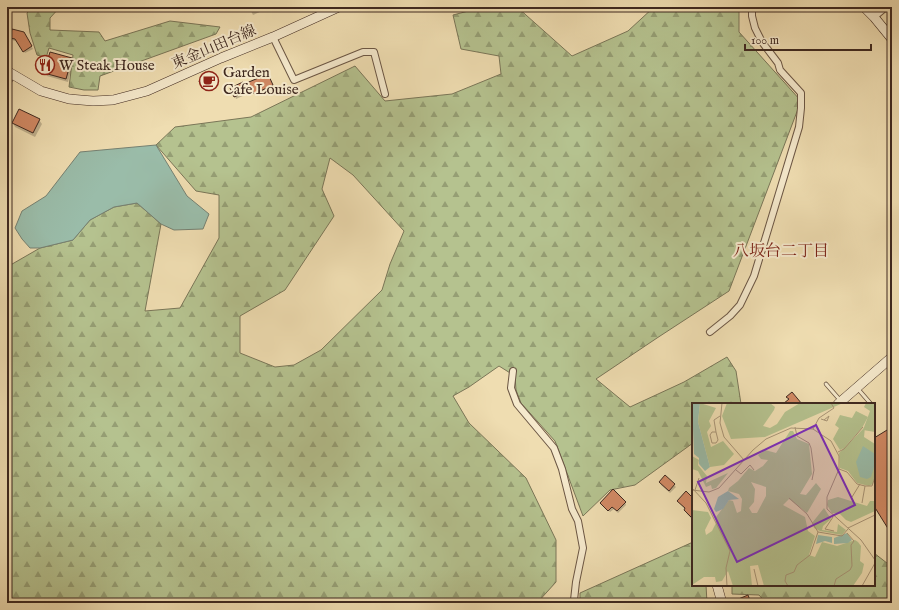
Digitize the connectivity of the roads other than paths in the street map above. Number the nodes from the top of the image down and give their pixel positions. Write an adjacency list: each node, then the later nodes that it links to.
1 (339, 7): 6 (main road, 東金山田台線)
2 (752, 7): 11 (street)
3 (864, 7): 5 (main road)
4 (886, 7): 5 (street)
5 (874, 17): 7 (main road)
6 (273, 37): 8 (main road, 東金山田台線); 10 (street)
7 (892, 38)
8 (10, 73): 9 (lane)
9 (7, 88)
10 (385, 94)
11 (710, 332)
12 (892, 357): 15 (main road)
13 (513, 371): 19 (street)
14 (826, 384): 16 (lane)
15 (857, 388): 16 (main road); 17 (lane)
16 (840, 403)
17 (870, 403)
18 (717, 586): 20 (main road)
19 (575, 603)
20 (722, 603)

